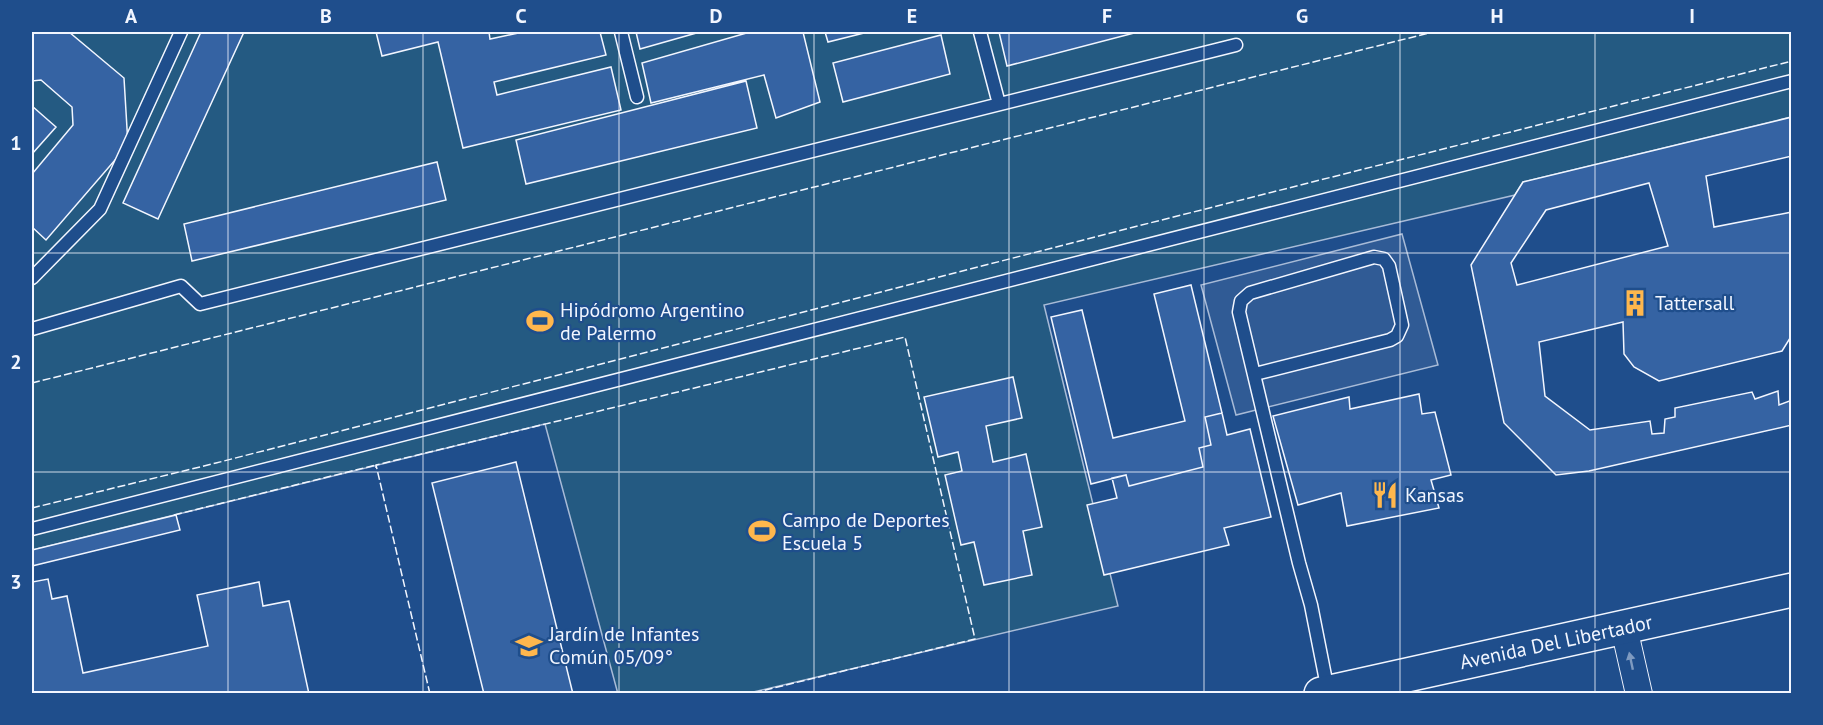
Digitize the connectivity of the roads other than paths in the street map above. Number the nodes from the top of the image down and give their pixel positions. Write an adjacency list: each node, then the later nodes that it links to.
1 (182, 32): 8 (lane)
2 (621, 32): 6 (lane)
3 (980, 32): 7 (lane)
4 (1236, 45): 7 (lane)
5 (1791, 81): 11 (lane)
6 (637, 97)
7 (999, 104): 9 (lane)
8 (32, 278)
9 (32, 329)
10 (1255, 374): 10 (lane); 14 (lane)
11 (32, 529)
12 (1791, 590): 13 (main road, Avenida Del Libertador)
13 (1624, 628): 14 (main road, Avenida Del Libertador); 15 (street, one-way to 13)
14 (1324, 693)
15 (1639, 693)

